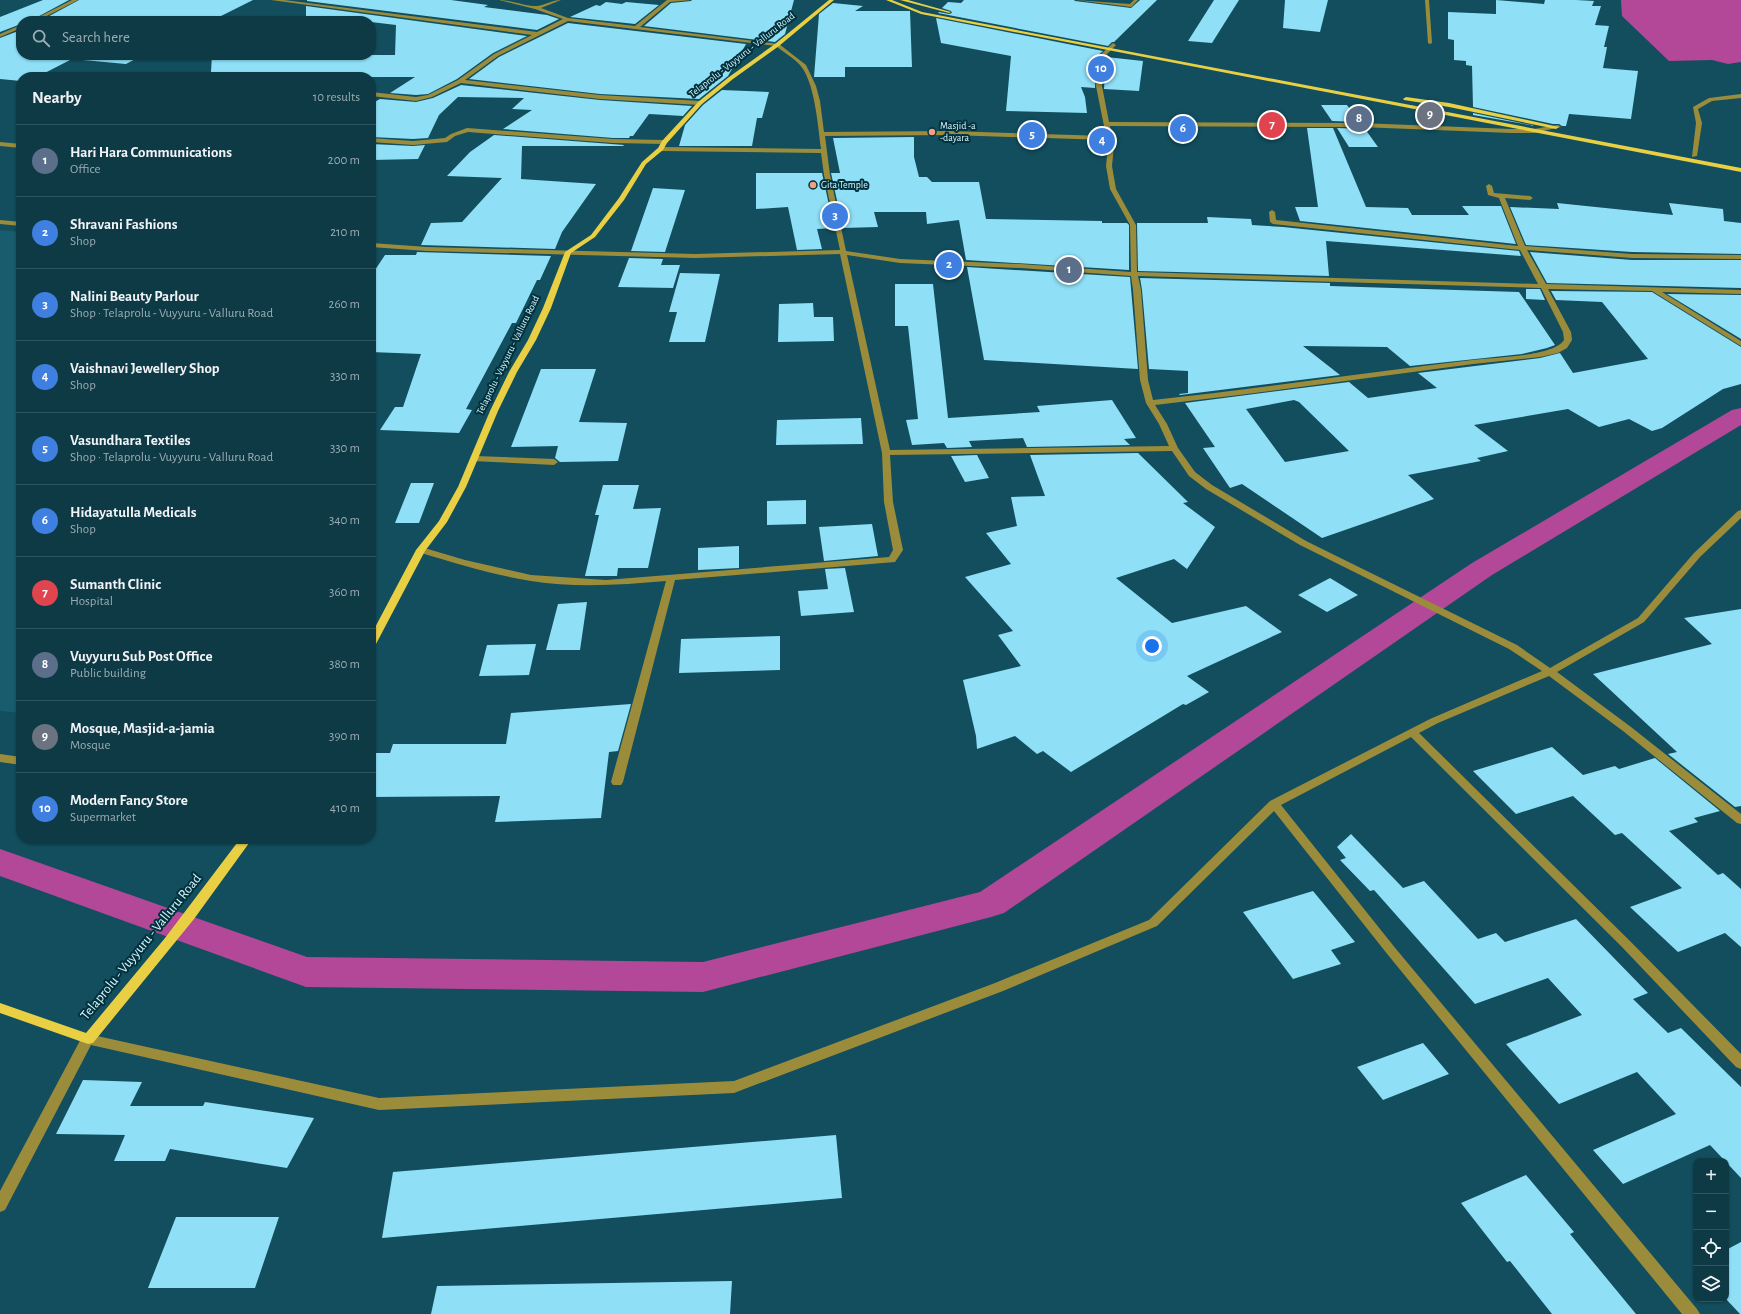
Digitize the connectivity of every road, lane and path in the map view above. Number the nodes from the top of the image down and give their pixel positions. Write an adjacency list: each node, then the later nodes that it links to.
1 (76, 0): 15 (street)
2 (273, 0): 13 (street)
3 (316, 0): 13 (street)
4 (501, 0): 14 (street)
5 (559, 0): 14 (street)
6 (689, 0): 18 (street)
7 (832, 0): 22 (main road, Telaprolu - Vuyyuru - Valluru Road)
8 (888, 0): 23 (main road)
9 (902, 0): 23 (main road)
10 (1077, 0): 11 (street)
11 (1136, 0)
12 (1427, 0): 21 (street)
13 (306, 4): 19 (street)
14 (536, 8): 16 (street)
15 (43, 16)
16 (568, 19): 18 (street); 19 (street)
17 (16, 28): 20 (street)
18 (636, 28): 22 (street)
19 (538, 34): 25 (street)
20 (0, 36)
21 (1430, 43)
22 (777, 45): 31 (main road, Telaprolu - Vuyyuru - Valluru Road); 37 (street)
23 (1112, 47): 24 (main road); 32 (street); 35 (main road)
24 (1201, 60)
25 (460, 81): 27 (street); 31 (street)
26 (1313, 82): 28 (main road)
27 (376, 94)
28 (1390, 96)
29 (1741, 96): 45 (street)
30 (1397, 97): 33 (main road)
31 (700, 103): 40 (main road, Telaprolu - Vuyyuru - Valluru Road)
32 (1107, 124): 35 (street); 38 (street)
33 (1558, 127): 34 (main road); 35 (street)
34 (1565, 129)
35 (1537, 130): 47 (main road)
36 (1571, 131): 45 (main road)
37 (822, 134): 38 (street); 44 (street)
38 (1109, 138): 59 (street)
39 (376, 140): 40 (street)
40 (664, 142): 43 (main road, Telaprolu - Vuyyuru - Valluru Road)
41 (0, 144): 42 (street)
42 (16, 146)
43 (661, 149): 44 (street); 56 (main road, Telaprolu - Vuyyuru - Valluru Road)
44 (823, 151): 57 (street)
45 (1694, 156): 46 (main road)
46 (1741, 165)
47 (1741, 170)
48 (1489, 186): 49 (street)
49 (1501, 196): 50 (street); 55 (street)
50 (1530, 198)
51 (1272, 212): 55 (street)
52 (0, 222): 53 (street)
53 (16, 224)
54 (376, 245): 56 (street)
55 (1522, 248): 58 (street); 60 (street)
56 (568, 252): 57 (street); 67 (main road, Telaprolu - Vuyyuru - Valluru Road)
57 (843, 252): 59 (street); 66 (street)
58 (1741, 257)
59 (1134, 274): 60 (street); 64 (street)
60 (1542, 285): 61 (street); 64 (street)
61 (1653, 289): 62 (street); 63 (street)
62 (1741, 292)
63 (1741, 344)
64 (1150, 404): 65 (street)
65 (1174, 448): 66 (street); 73 (street)
66 (886, 453): 71 (street)
67 (475, 459): 68 (street); 70 (main road, Telaprolu - Vuyyuru - Valluru Road)
68 (554, 462)
69 (1741, 514): 73 (street)
70 (421, 550): 71 (street); 72 (main road, Telaprolu - Vuyyuru - Valluru Road)
71 (671, 578): 77 (street)
72 (376, 635)
73 (1550, 672): 74 (street); 79 (street)
74 (1412, 732): 78 (street); 83 (street)
75 (0, 758): 76 (street)
76 (16, 760)
77 (617, 782)
78 (1274, 804): 82 (street); 85 (street)
79 (1741, 820)
80 (243, 844): 82 (main road, Telaprolu - Vuyyuru - Valluru Road)
81 (0, 1008): 82 (main road, Telaprolu - Vuyyuru - Valluru Road)
82 (88, 1039): 84 (street)
83 (1741, 1063)
84 (0, 1205)
85 (1692, 1314)

